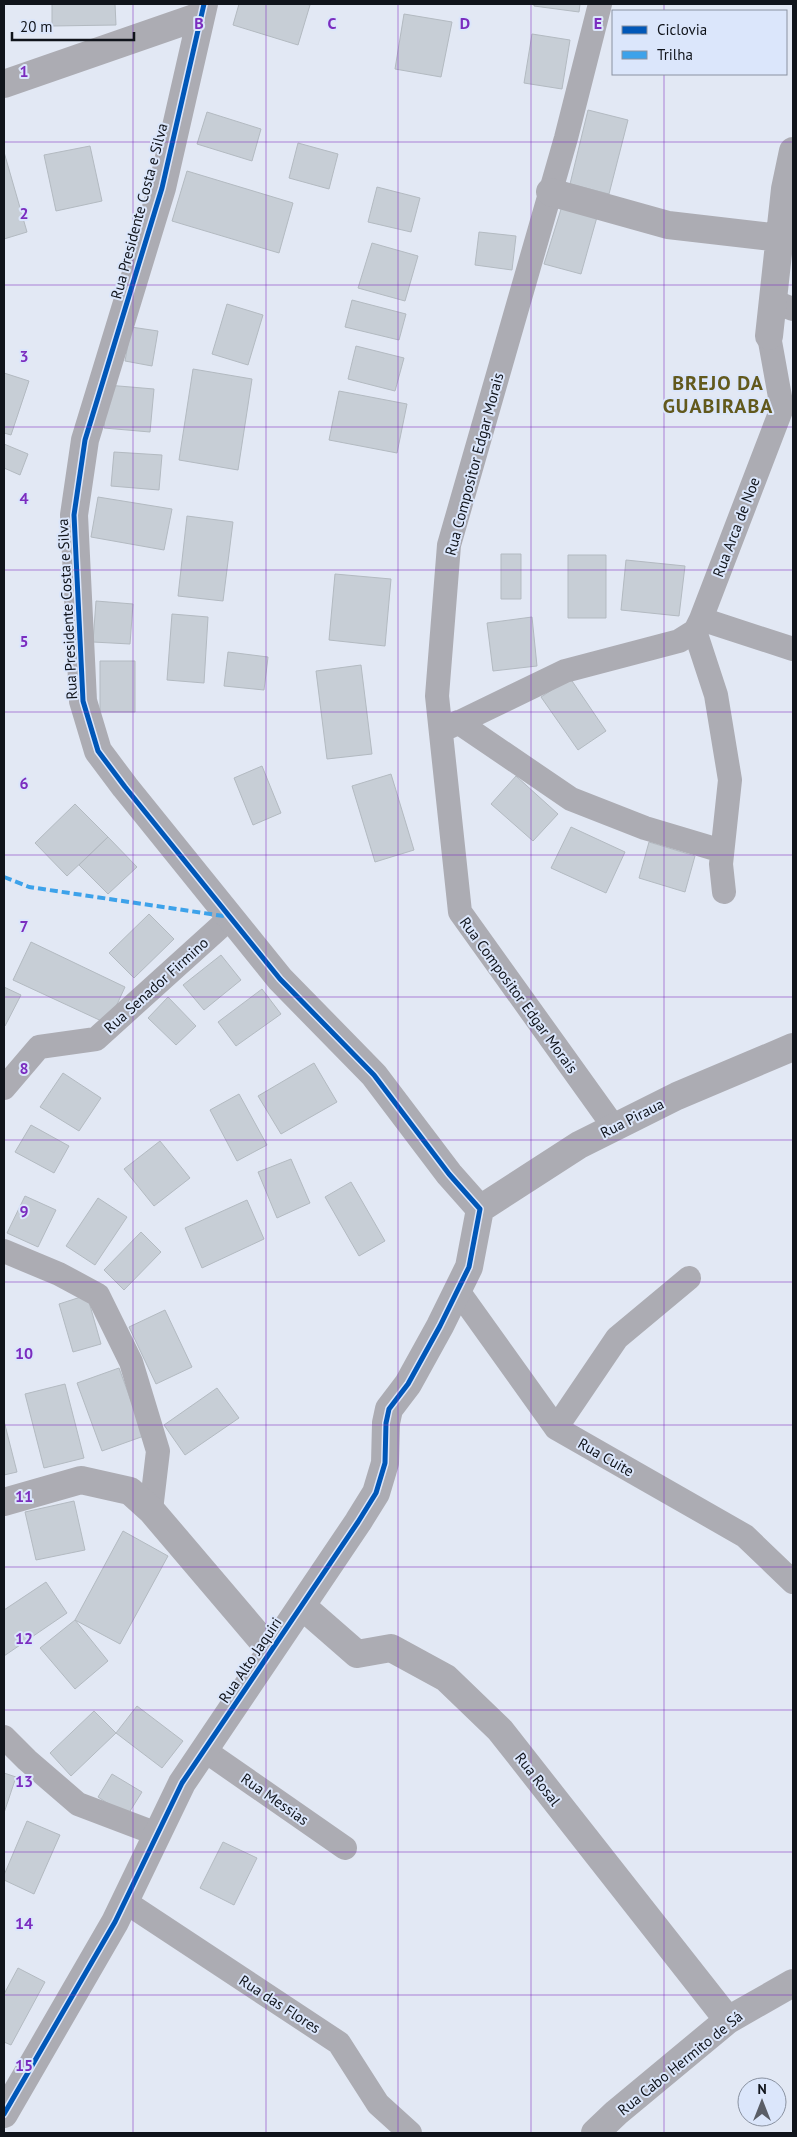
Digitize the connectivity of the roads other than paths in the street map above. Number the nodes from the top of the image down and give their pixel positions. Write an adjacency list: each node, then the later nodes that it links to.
1 (600, 4): 5 (lane, Rua Compositor Edgar Morais)
2 (202, 10): 3 (street); 14 (street, Rua Presidente Costa e Silva)
3 (4, 84)
4 (793, 151): 6 (street, Rua Arca de Noe)
5 (550, 192): 6 (street); 11 (lane, Rua Compositor Edgar Morais)
6 (780, 238): 7 (street, Rua Arca de Noe)
7 (783, 305): 8 (street, Rua Arca de Noe)
8 (769, 336): 9 (lane, Rua Arca de Noe)
9 (698, 625): 10 (lane); 11 (lane); 12 (lane)
10 (793, 649)
11 (449, 726): 12 (lane); 17 (lane, Rua Compositor Edgar Morais)
12 (722, 851): 13 (lane)
13 (724, 892)
14 (231, 917): 16 (lane, Rua Senador Firmino); 18 (street, Rua Presidente Costa e Silva)
15 (793, 1047): 17 (street, Rua Piraua)
16 (4, 1088)
17 (614, 1127): 18 (street, Rua Piraua)
18 (480, 1209): 21 (street, Rua Alto Jaquiri)
19 (4, 1251): 24 (lane)
20 (689, 1278): 22 (lane)
21 (458, 1291): 22 (lane, Rua Cuite); 26 (street, Rua Alto Jaquiri)
22 (556, 1428): 25 (lane, Rua Cuite)
23 (4, 1502): 24 (street)
24 (151, 1510): 27 (street)
25 (793, 1582)
26 (302, 1606): 27 (street, Rua Alto Jaquiri); 34 (street, Rua Rosal)
27 (271, 1651): 29 (street, Rua Alto Jaquiri)
28 (4, 1736): 30 (lane)
29 (204, 1750): 30 (street, Rua Alto Jaquiri); 31 (lane, Rua Messias)
30 (157, 1834): 32 (street, Rua Alto Jaquiri)
31 (346, 1848)
32 (124, 1901): 35 (street, Rua Alto Jaquiri); 36 (lane, Rua das Flores)
33 (790, 1990): 34 (street, Rua Cabo Hermito de Sá)
34 (728, 2020): 37 (street, Rua Cabo Hermito de Sá)
35 (8, 2097)
36 (410, 2133)
37 (596, 2133)

